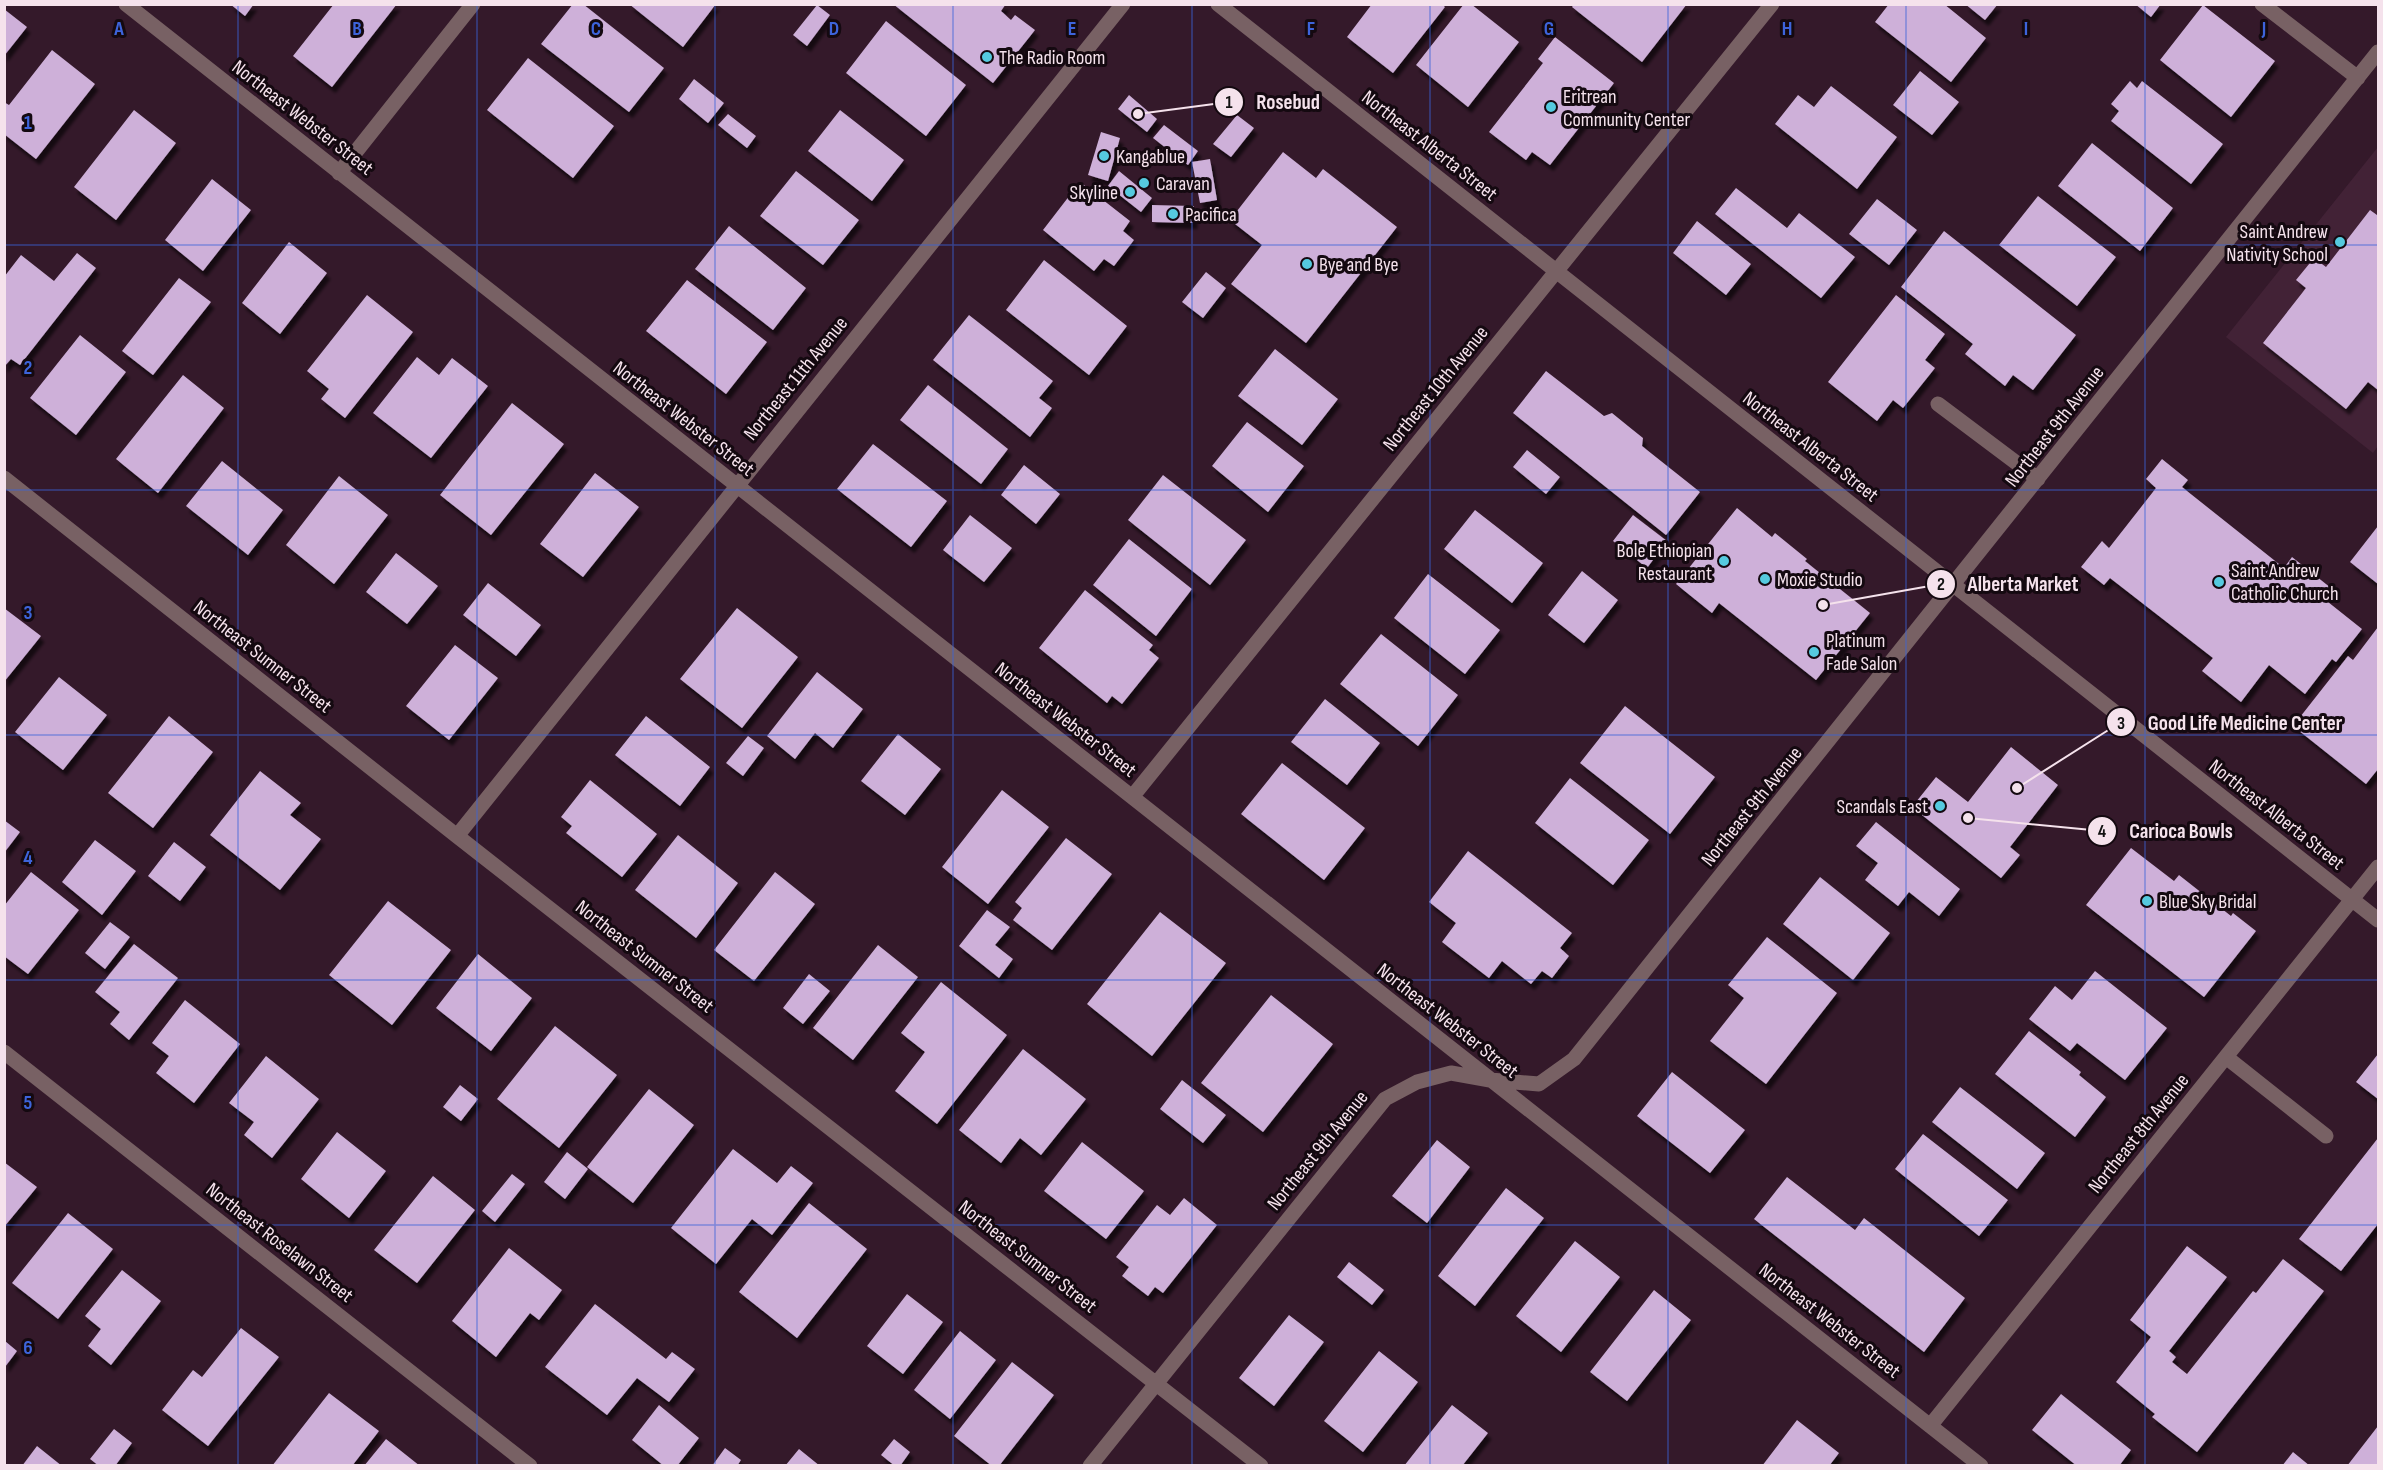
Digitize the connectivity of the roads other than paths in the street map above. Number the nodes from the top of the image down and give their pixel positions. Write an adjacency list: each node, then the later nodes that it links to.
1 (126, 4): 9 (street, Northeast Webster Street)
2 (473, 4): 9 (street)
3 (1123, 4): 14 (street, Northeast 11th Avenue)
4 (1218, 4): 10 (street, Northeast Alberta Street)
5 (1772, 4): 10 (street, Northeast 10th Avenue)
6 (2262, 4): 8 (street)
7 (2379, 52): 8 (street, Northeast 9th Avenue)
8 (2358, 78): 13 (street, Northeast 9th Avenue)
9 (339, 172): 14 (street, Northeast Webster Street)
10 (1557, 271): 15 (street, Northeast Alberta Street); 16 (street, Northeast 10th Avenue)
11 (1938, 404): 13 (street)
12 (4, 478): 17 (street, Northeast Sumner Street)
13 (2038, 479): 15 (street, Northeast 9th Avenue)
14 (736, 485): 16 (street, Northeast Webster Street); 17 (street, Northeast 11th Avenue)
15 (1954, 585): 19 (street, Northeast Alberta Street); 23 (street, Northeast 9th Avenue)
16 (1132, 797): 23 (street, Northeast Webster Street)
17 (457, 836): 25 (street, Northeast Sumner Street)
18 (2379, 867): 19 (street, Northeast 8th Avenue)
19 (2352, 899): 20 (street, Northeast Alberta Street); 22 (street, Northeast 8th Avenue)
20 (2379, 920)
21 (4, 1052): 27 (street, Northeast Roselawn Street)
22 (2226, 1057): 24 (street); 26 (street, Northeast 8th Avenue)
23 (1490, 1080): 25 (street, Northeast 9th Avenue); 26 (street, Northeast Webster Street)
24 (2326, 1136)
25 (1156, 1382): 28 (street, Northeast 9th Avenue); 29 (street, Northeast Sumner Street)
26 (1930, 1426): 30 (street, Northeast Webster Street)
27 (530, 1466)
28 (1090, 1466)
29 (1261, 1466)
30 (1981, 1466)

